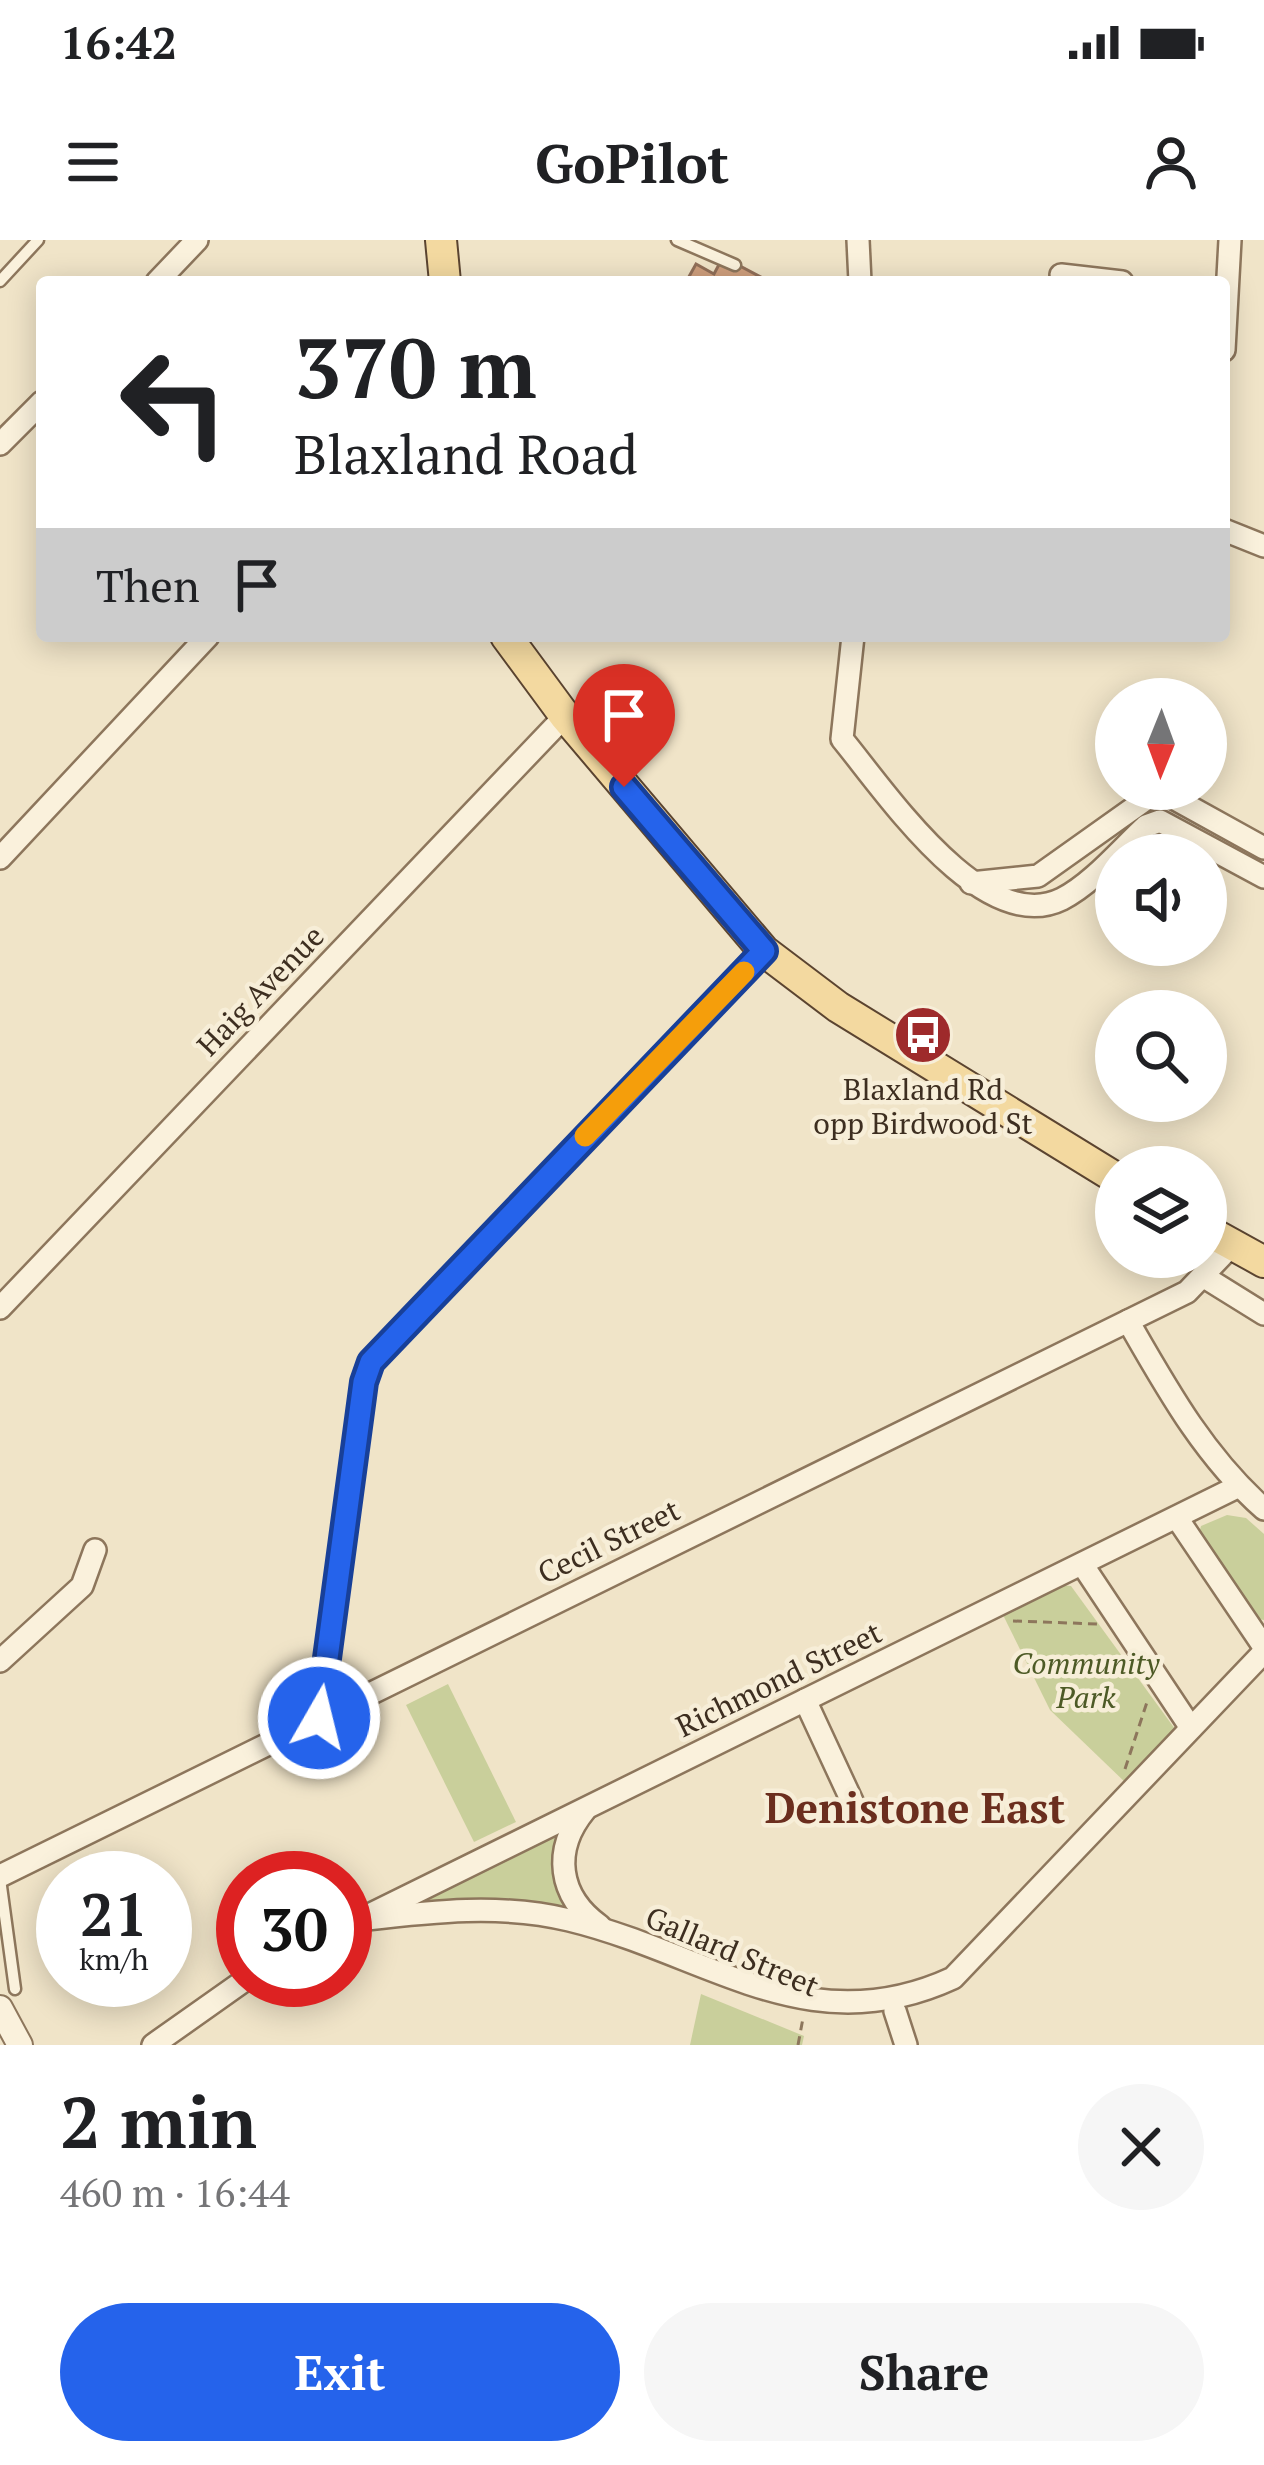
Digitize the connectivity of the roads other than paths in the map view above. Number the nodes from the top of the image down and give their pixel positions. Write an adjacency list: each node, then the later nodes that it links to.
1 (38, 240): 14 (lane)
2 (197, 240): 9 (street)
3 (441, 240): 10 (main road)
4 (677, 240): 7 (lane)
5 (858, 240): 11 (street)
6 (1230, 240): 13 (street)
7 (748, 270)
8 (1061, 275): 12 (street)
9 (163, 276)
10 (445, 276)
11 (860, 276)
12 (1070, 276)
13 (1228, 276)
14 (0, 281)
15 (36, 408): 16 (street)
16 (2, 440)
17 (1230, 532): 18 (street)
18 (1264, 546)
19 (202, 642): 24 (street)
20 (510, 642): 22 (main road)
21 (853, 642): 26 (street)
22 (565, 716): 27 (main road); 32 (street, Haig Avenue)
23 (1264, 848): 26 (street)
24 (0, 858)
25 (1264, 877): 26 (street)
26 (970, 883)
27 (764, 951): 28 (main road); 43 (street)
28 (1095, 1165)
29 (1227, 1242): 30 (main road)
30 (1264, 1262)
31 (1206, 1278): 33 (street); 34 (street, Cecil Street)
32 (0, 1308)
33 (1264, 1313)
34 (1129, 1321): 35 (street); 43 (street, Cecil Street)
35 (1239, 1486): 36 (street); 37 (street, Richmond Street)
36 (1264, 1509)
37 (1177, 1518): 39 (street, Richmond Street); 40 (street)
38 (95, 1550): 41 (street)
39 (1082, 1564): 42 (street, Richmond Street); 44 (street)
40 (1264, 1650): 44 (street, Gallard Street)
41 (0, 1661)
42 (805, 1700): 45 (street, Richmond Street); 46 (street)
43 (319, 1718): 47 (street, Cecil Street)
44 (1191, 1728): 53 (street, Gallard Street)
45 (588, 1806): 48 (street, Richmond Street); 50 (street, Gallard Street)
46 (857, 1812)
47 (2, 1875): 51 (lane)
48 (372, 1914)
49 (372, 1922): 50 (street, Gallard Street)
50 (606, 1930): 53 (street, Gallard Street)
51 (7, 1999): 54 (street)
52 (216, 2000): 55 (street)
53 (895, 2011): 56 (street)
54 (20, 2045)
55 (153, 2045)
56 (906, 2045)

